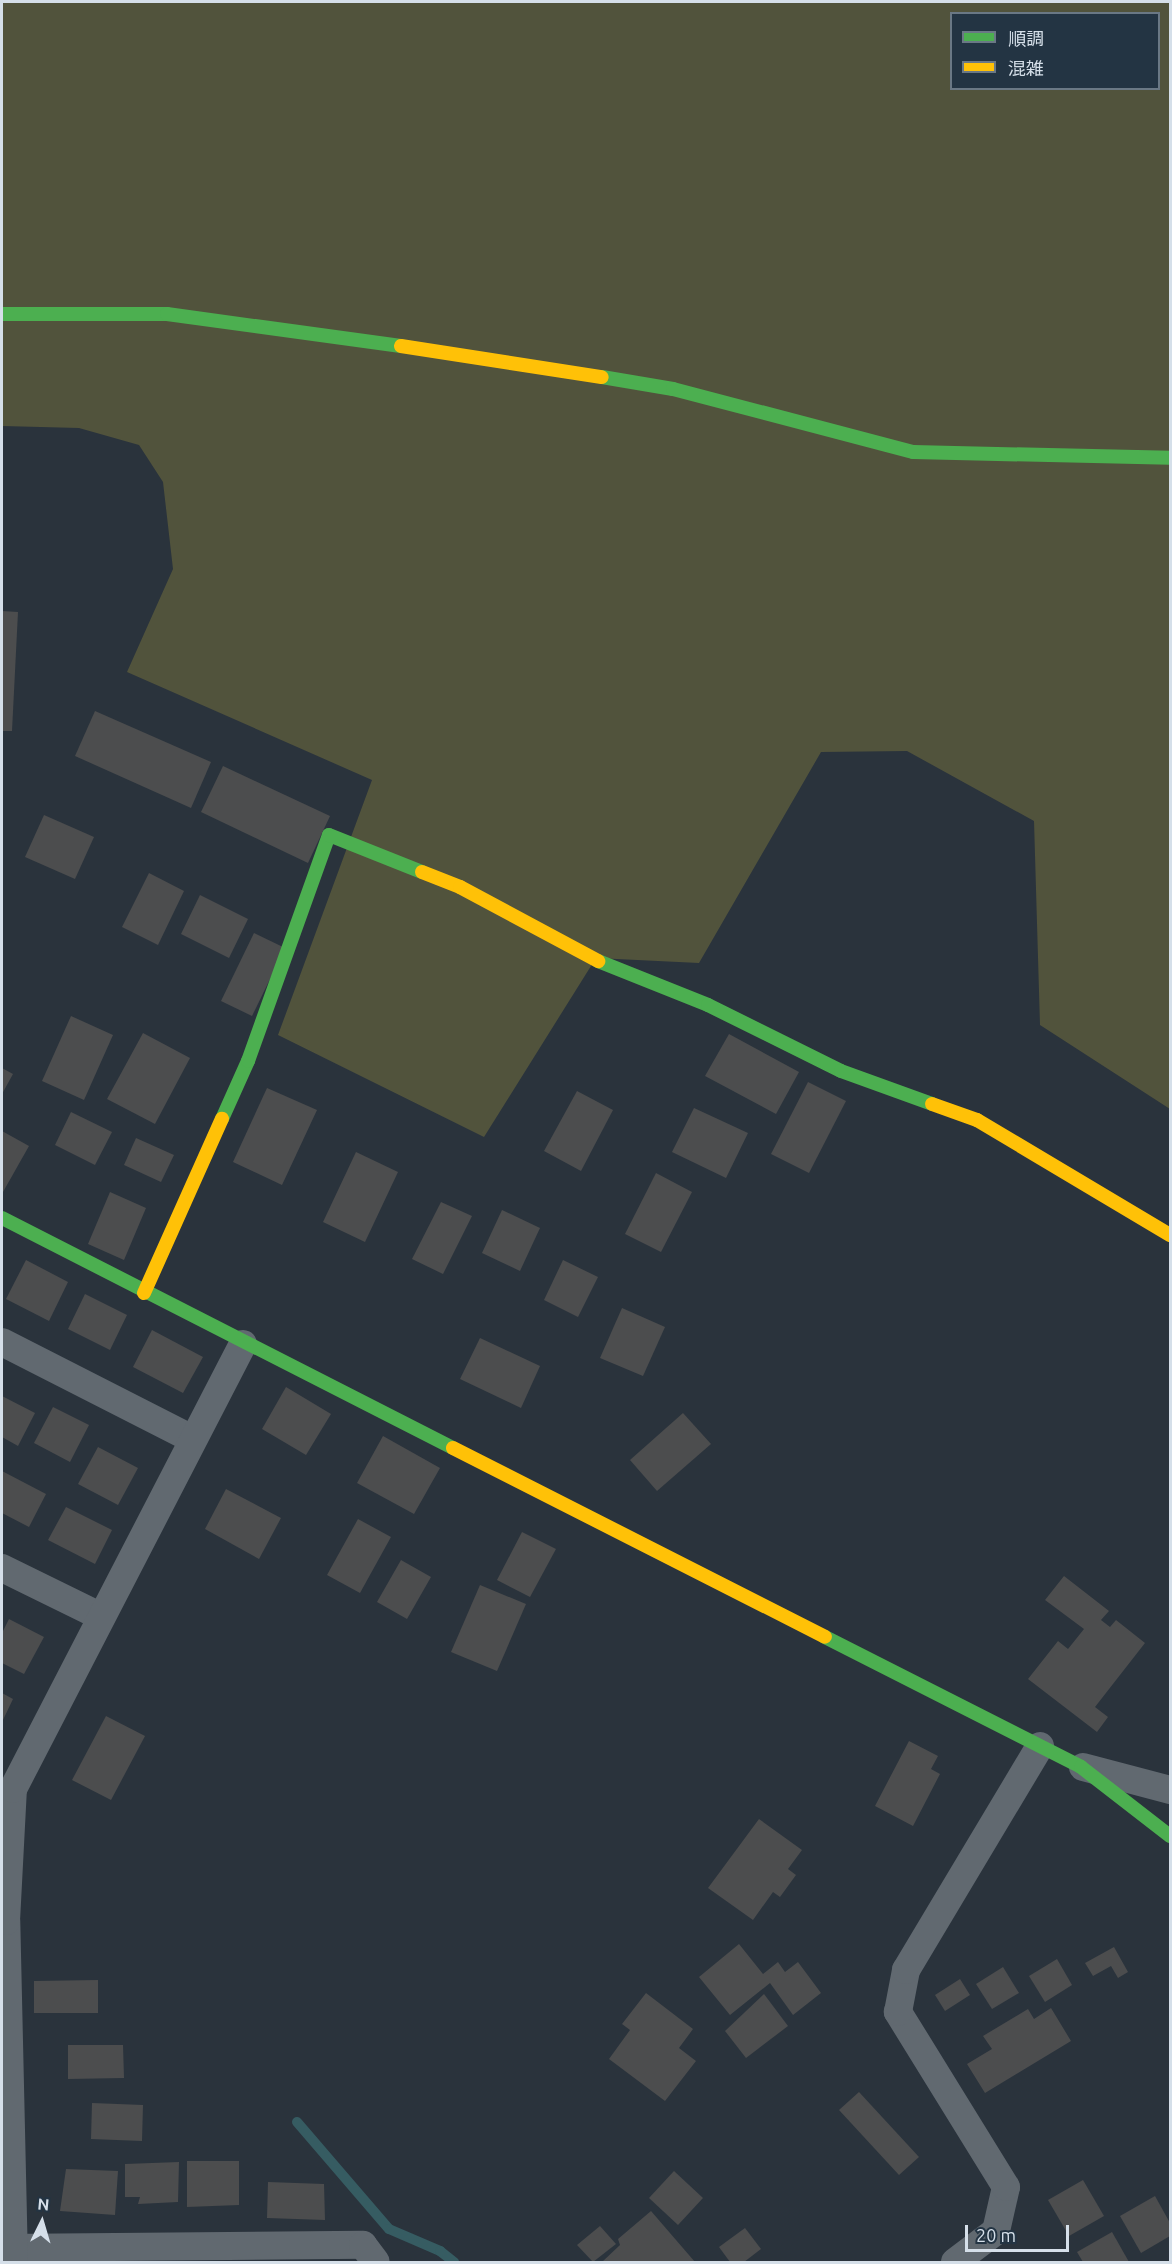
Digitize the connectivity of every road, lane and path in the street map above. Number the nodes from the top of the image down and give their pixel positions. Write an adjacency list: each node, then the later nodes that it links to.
1 (2, 314): 2 (street)
2 (1170, 458)
3 (2, 1218): 5 (street)
4 (1170, 1235): 5 (street)
5 (144, 1293): 7 (street)
6 (2, 1342): 8 (street)
7 (243, 1344): 8 (street); 11 (street)
8 (192, 1439): 10 (street)
9 (2, 1568): 10 (street)
10 (100, 1616): 13 (street)
11 (1040, 1746): 12 (street); 20 (street)
12 (1081, 1767): 14 (street); 15 (street)
13 (7, 1787): 16 (street)
14 (1170, 1790)
15 (1170, 1836)
16 (4, 2072): 17 (street)
17 (10, 2253): 18 (street)
18 (196, 2255): 19 (street)
19 (376, 2262)
20 (955, 2262)

